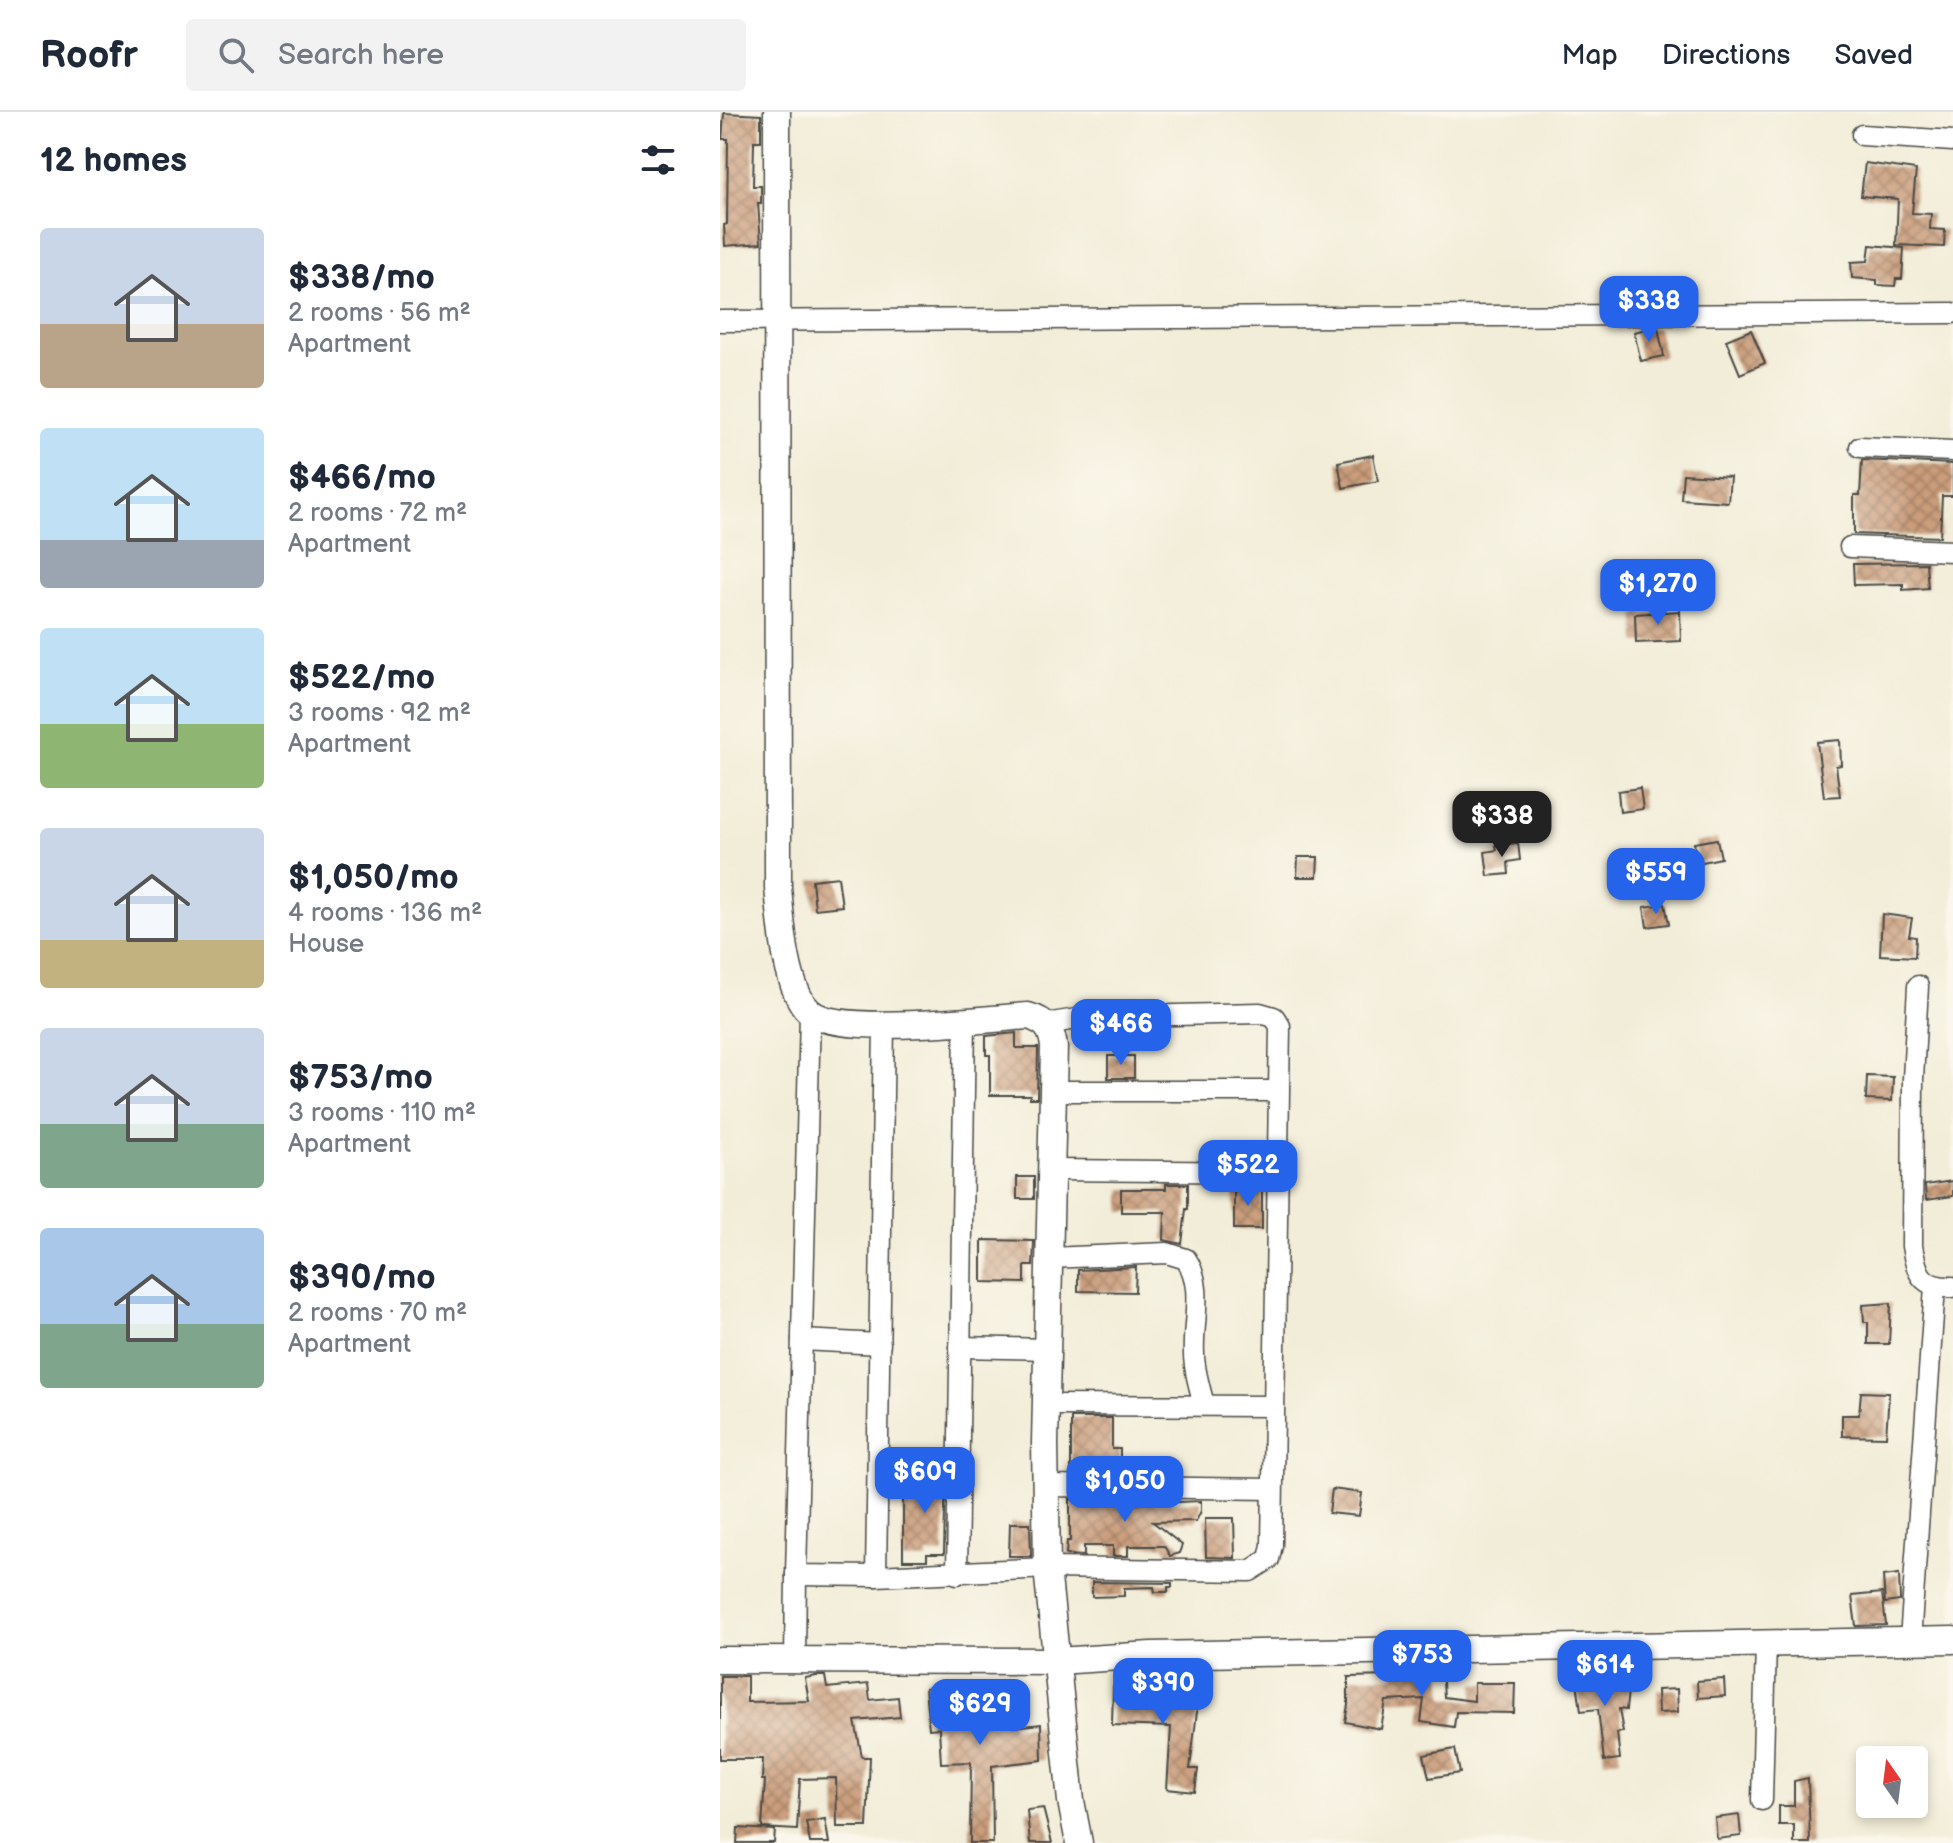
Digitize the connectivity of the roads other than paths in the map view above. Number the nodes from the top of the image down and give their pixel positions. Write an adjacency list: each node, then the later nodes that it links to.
1 (777, 112): 6 (street)
2 (1862, 135): 3 (street)
3 (1953, 141)
4 (1953, 313): 6 (street)
5 (720, 321): 6 (street)
6 (776, 322): 12 (street)
7 (1860, 447): 8 (street)
8 (1953, 451)
9 (1850, 547): 10 (street)
10 (1953, 551)
11 (1918, 986): 21 (street)
12 (810, 1013): 14 (street); 22 (street)
13 (965, 1020): 14 (street); 15 (street); 24 (street)
14 (884, 1024): 23 (street)
15 (1045, 1024): 16 (street); 17 (street)
16 (1053, 1091): 17 (street); 18 (street)
17 (1278, 1091): 19 (street)
18 (1051, 1170): 19 (street); 20 (street)
19 (1277, 1172): 28 (street)
20 (1049, 1258): 25 (street); 27 (street)
21 (1944, 1287): 35 (street)
22 (802, 1340): 23 (street); 33 (street)
23 (880, 1344): 34 (street)
24 (960, 1347): 25 (street); 32 (street)
25 (1047, 1349): 26 (street)
26 (1046, 1405): 27 (street); 29 (street)
27 (1204, 1405): 28 (street)
28 (1273, 1406): 30 (street)
29 (1045, 1486): 30 (street); 31 (street)
30 (1272, 1489): 31 (street)
31 (1047, 1568): 32 (street); 40 (street)
32 (957, 1574): 34 (street)
33 (796, 1575): 34 (street); 39 (street)
34 (876, 1576)
35 (1910, 1640): 36 (street); 37 (street)
36 (1953, 1640)
37 (1766, 1643): 40 (street); 41 (street)
38 (720, 1660): 39 (street)
39 (795, 1660): 40 (street)
40 (1057, 1661): 42 (street)
41 (1762, 1800)
42 (1079, 1843)

